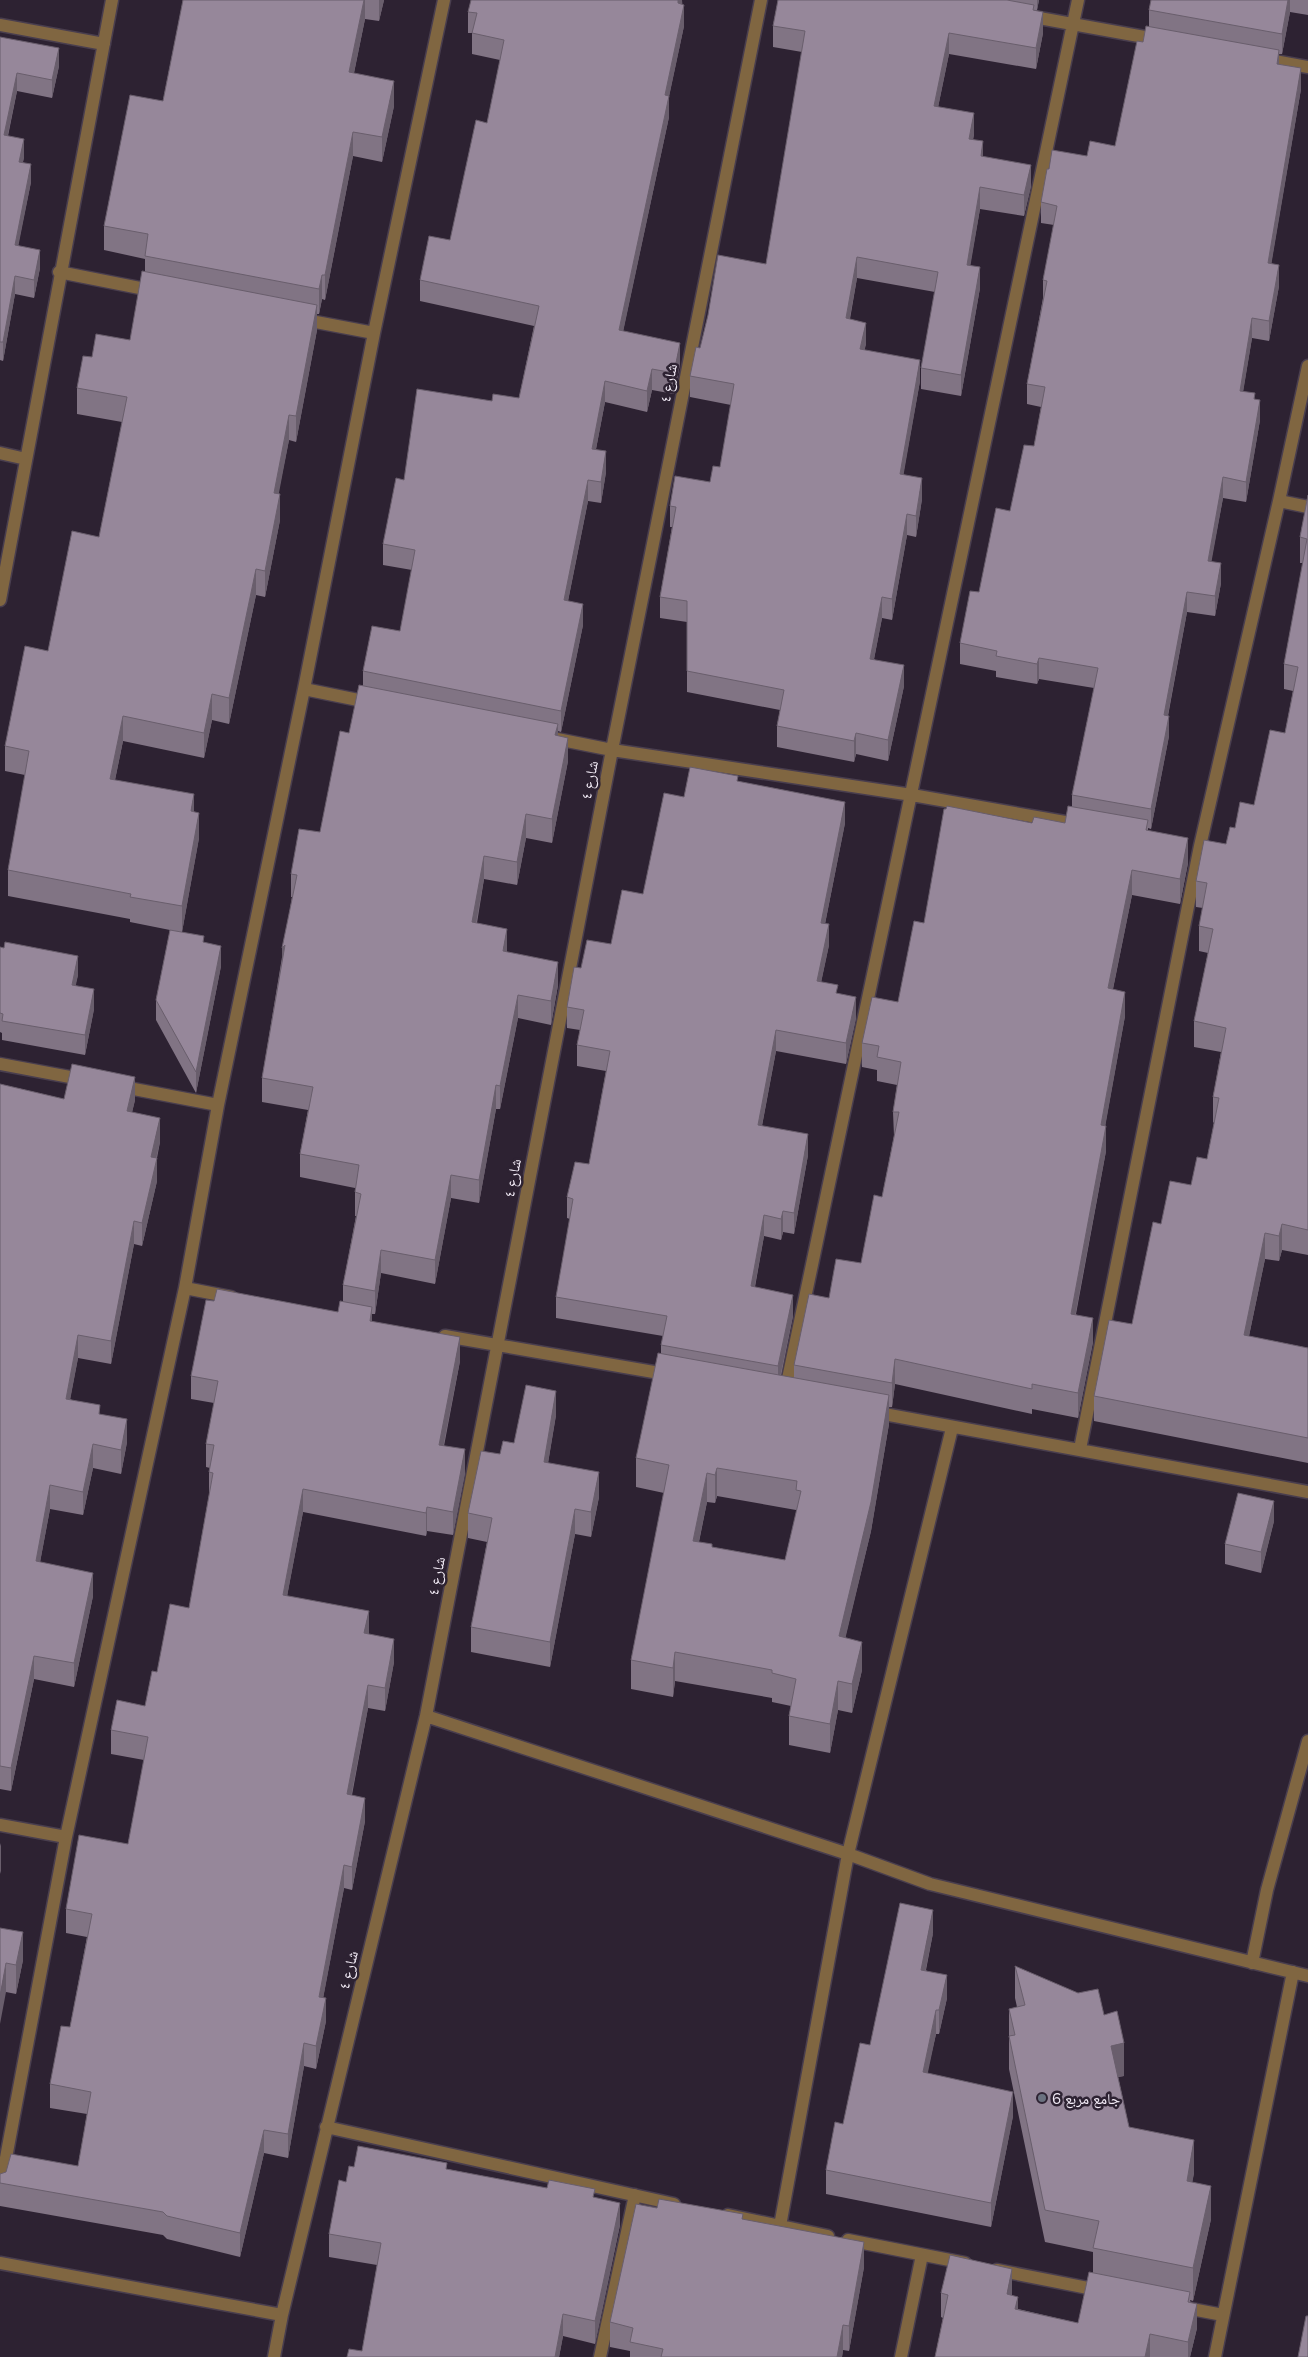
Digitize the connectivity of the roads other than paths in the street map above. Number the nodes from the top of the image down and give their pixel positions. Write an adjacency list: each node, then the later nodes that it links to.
1 (112, 0): 9 (street)
2 (444, 0): 15 (street)
3 (761, 0): 25 (street, شارع ٤)
4 (1078, 0): 6 (street)
5 (1018, 15): 6 (street)
6 (1073, 24): 8 (street); 26 (street)
7 (0, 25): 9 (street)
8 (1171, 42)
9 (104, 44): 12 (street)
10 (1249, 56): 11 (street)
11 (1308, 67)
12 (60, 272): 13 (street); 18 (street)
13 (168, 293)
14 (285, 316): 15 (street)
15 (374, 334): 22 (street)
16 (1308, 366): 19 (street)
17 (0, 453): 18 (street)
18 (26, 458): 21 (street)
19 (1279, 501): 20 (street); 38 (street)
20 (1308, 507)
21 (0, 600)
22 (304, 689): 23 (street); 29 (street)
23 (381, 704)
24 (535, 735): 25 (street)
25 (612, 750): 26 (street); 33 (street, شارع ٤)
26 (912, 795): 27 (street); 35 (street)
27 (1095, 828)
28 (0, 1064): 29 (street)
29 (218, 1104): 30 (street)
30 (185, 1288): 31 (street); 43 (street)
31 (244, 1299)
32 (428, 1333): 33 (street)
33 (496, 1345): 34 (street); 40 (street, شارع ٤)
34 (679, 1377)
35 (785, 1395)
36 (859, 1410): 37 (street)
37 (952, 1428): 38 (street); 44 (street)
38 (1080, 1449): 39 (street)
39 (1308, 1492)
40 (426, 1716): 44 (street); 48 (street, شارع ٤)
41 (1308, 1741): 45 (street)
42 (0, 1825): 43 (street)
43 (66, 1837): 49 (street)
44 (848, 1854): 45 (street); 53 (street)
45 (1252, 1963): 46 (street)
46 (1293, 1972): 47 (street); 59 (street)
47 (1308, 1976)
48 (326, 2128): 50 (street); 58 (street, شارع ٤)
49 (0, 2190)
50 (635, 2195): 51 (street); 61 (street)
51 (683, 2206)
52 (712, 2212): 53 (street)
53 (780, 2226): 54 (street)
54 (922, 2255): 56 (street); 62 (street)
55 (0, 2263): 58 (street)
56 (1116, 2294)
57 (1165, 2303): 59 (street)
58 (282, 2315): 60 (street, شارع ٤)
59 (1223, 2315): 63 (street)
60 (274, 2357)
61 (600, 2357)
62 (901, 2357)
63 (1215, 2357)

